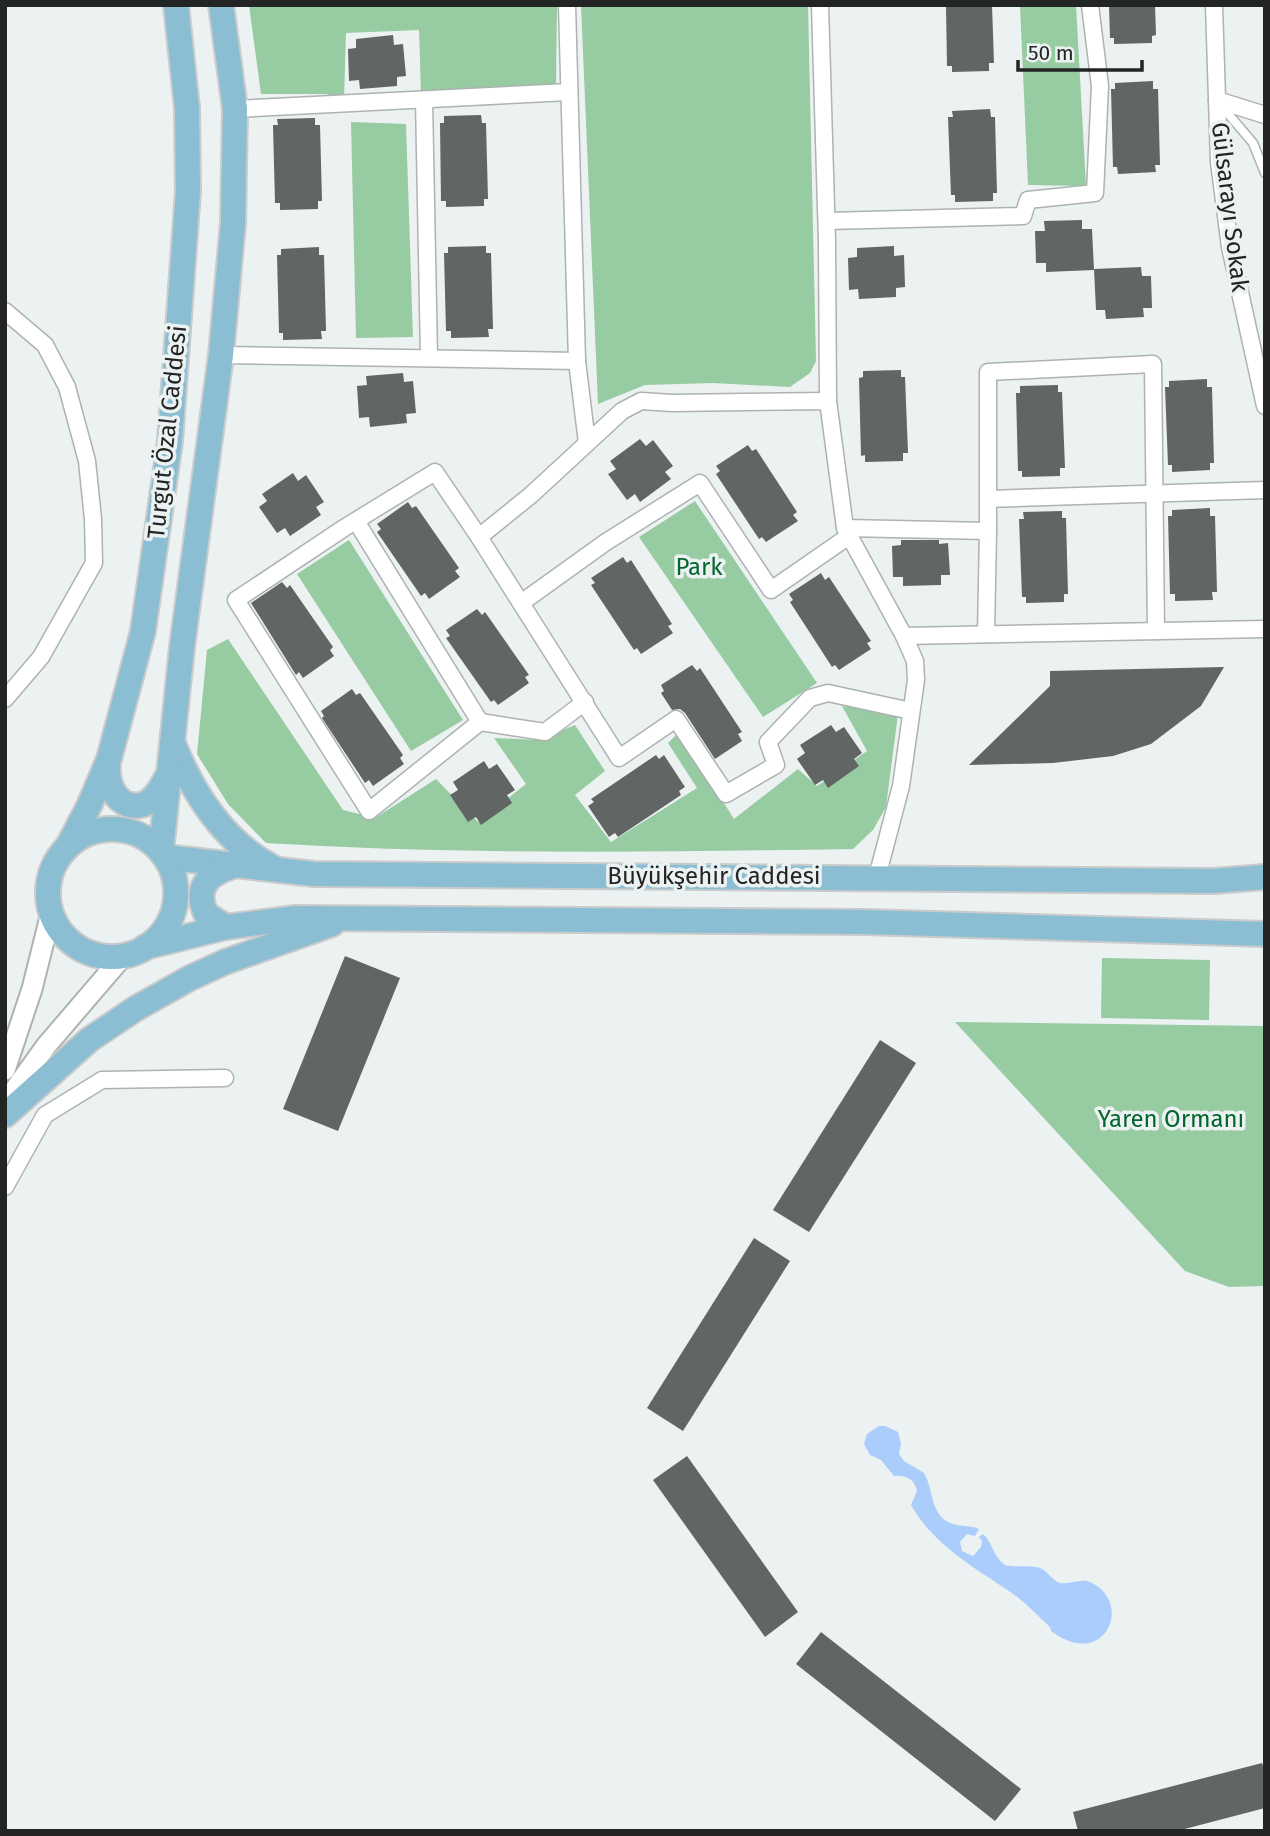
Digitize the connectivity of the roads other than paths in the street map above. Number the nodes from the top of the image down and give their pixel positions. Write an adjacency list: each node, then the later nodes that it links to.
1 (176, 5): 38 (main road, Turgut Özal Caddesi)
2 (221, 5): 10 (main road, Turgut Özal Caddesi)
3 (567, 5): 7 (street)
4 (821, 5): 13 (street)
5 (1090, 5): 13 (street)
6 (1214, 5): 9 (street, Gülsarayı Sokak)
7 (569, 92): 8 (street); 17 (street)
8 (424, 100): 10 (street); 16 (street)
9 (1217, 100): 11 (street); 12 (lane); 18 (street, Gülsarayı Sokak)
10 (235, 109): 15 (main road, Turgut Özal Caddesi)
11 (1265, 115)
12 (1265, 173)
13 (827, 221): 19 (street)
14 (5, 311): 33 (street)
15 (221, 355): 16 (street); 37 (main road, Turgut Özal Caddesi)
16 (429, 358): 17 (street)
17 (576, 361): 20 (street)
18 (1264, 395)
19 (828, 401): 20 (street); 26 (street)
20 (587, 443): 27 (street)
21 (1265, 490): 22 (street)
22 (1153, 493): 23 (street); 23 (street); 30 (street)
23 (988, 499): 25 (street)
24 (356, 520): 27 (street); 36 (street); 36 (street)
25 (988, 531): 26 (street); 31 (street)
26 (847, 532): 28 (street); 32 (street)
27 (479, 537): 28 (street)
28 (522, 603): 34 (street)
29 (1265, 629): 30 (street)
30 (1157, 631): 31 (street)
31 (986, 634): 32 (street)
32 (904, 636): 35 (street)
33 (5, 699)
34 (585, 702): 35 (street); 36 (street)
35 (911, 711): 44 (street)
36 (480, 722)
37 (171, 739): 39 (main road, Turgut Özal Caddesi); 43 (main road)
38 (108, 759): 39 (main road); 40 (main road, Turgut Özal Caddesi)
39 (167, 777): 41 (main road, Turgut Özal Caddesi)
40 (68, 846): 41 (main road); 46 (main road)
41 (163, 854): 42 (main road, Büyükşehir Caddesi); 50 (main road)
42 (233, 866): 43 (main road, Büyükşehir Caddesi); 48 (main road)
43 (279, 871): 44 (main road, Büyükşehir Caddesi)
44 (877, 877): 45 (main road, Büyükşehir Caddesi)
45 (1265, 877)
46 (51, 913): 50 (main road); 51 (street)
47 (349, 918): 48 (main road, Büyükşehir Caddesi); 49 (main road, Büyükşehir Caddesi); 54 (main road)
48 (226, 927): 50 (main road, Büyükşehir Caddesi)
49 (1265, 934)
50 (134, 951): 53 (street)
51 (5, 1070)
52 (225, 1078): 55 (street)
53 (5, 1103)
54 (5, 1115)
55 (5, 1187)

